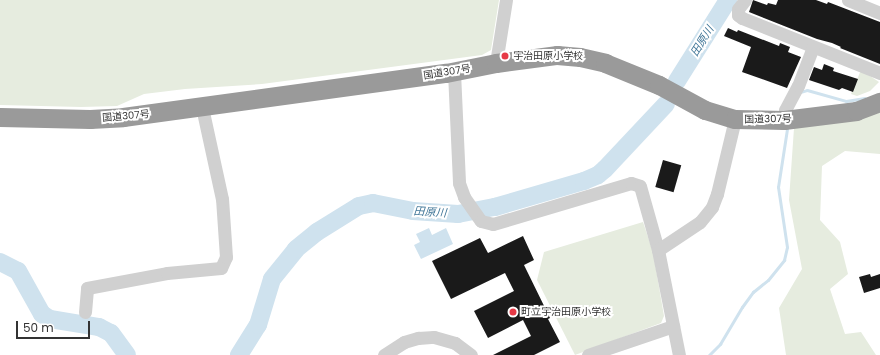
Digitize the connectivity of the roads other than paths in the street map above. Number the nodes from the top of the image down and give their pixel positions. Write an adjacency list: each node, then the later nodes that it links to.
1 (506, 0): 6 (street)
2 (745, 0): 5 (street)
3 (848, 0): 4 (street)
4 (880, 13)
5 (813, 47): 8 (street); 13 (street)
6 (496, 63): 7 (highway, 国道307号); 12 (highway, 国道307号)
7 (454, 72): 10 (highway, 国道307号); 14 (street)
8 (880, 73)
9 (880, 102): 13 (highway, 国道307号)
10 (202, 107): 11 (highway, 国道307号); 15 (street)
11 (0, 117)
12 (735, 120): 13 (highway, 国道307号); 14 (street)
13 (784, 120)
14 (658, 250): 16 (street)
15 (85, 312)
16 (673, 326): 19 (street); 20 (street)
17 (384, 355): 18 (street)
18 (472, 355)
19 (588, 355)
20 (679, 355)

